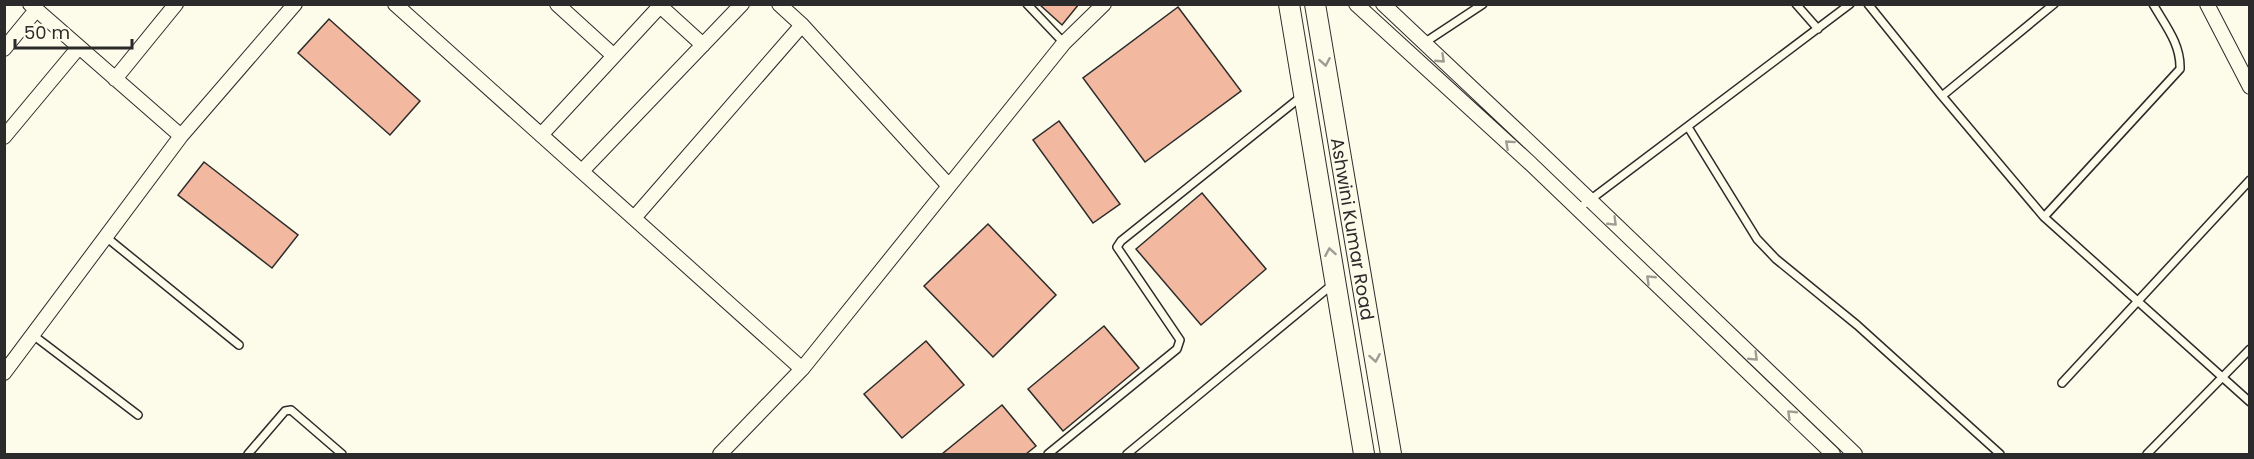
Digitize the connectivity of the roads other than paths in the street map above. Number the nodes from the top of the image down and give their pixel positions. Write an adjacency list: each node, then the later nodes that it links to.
1 (295, 4): 36 (street)
2 (395, 4): 35 (street)
3 (557, 4): 29 (street)
4 (742, 4): 26 (street)
5 (779, 4): 22 (street)
6 (1027, 4): 25 (lane)
7 (1104, 4): 25 (street)
8 (1288, 4): 32 (main road, Ashwini Kumar Road)
9 (1315, 4): 63 (main road, Ashwini Kumar Road, one-way to 63)
10 (1356, 4): 42 (street, one-way to 10)
11 (1383, 4): 24 (street)
12 (1483, 4): 24 (lane)
13 (1796, 4): 23 (lane)
14 (1850, 4): 23 (lane)
15 (1868, 4): 33 (lane)
16 (2054, 4): 33 (lane)
17 (2153, 4): 43 (lane)
18 (2207, 4): 31 (street)
19 (174, 5): 30 (street)
20 (659, 5): 26 (street); 29 (street)
21 (33, 7): 27 (street); 28 (street)
22 (802, 26): 40 (street); 44 (street)
23 (1818, 28): 34 (lane)
24 (1424, 43): 41 (street, one-way to 41)
25 (1064, 44): 40 (street)
26 (703, 45): 38 (street)
27 (79, 47): 30 (street); 37 (street)
28 (4, 49)
29 (614, 56): 35 (street)
30 (115, 79): 36 (street)
31 (2250, 87)
32 (1304, 95): 46 (main road, Ashwini Kumar Road, one-way to 32); 60 (lane)
33 (1942, 96): 43 (lane)
34 (1688, 127): 41 (lane); 66 (lane)
35 (541, 135): 38 (street)
36 (181, 136): 45 (street)
37 (4, 137)
38 (582, 171): 44 (street)
39 (2250, 180): 47 (lane)
40 (949, 186): 51 (street)
41 (1590, 200): 42 (lane); 65 (street, one-way to 65)
42 (1578, 209): 64 (street, one-way to 42)
43 (2044, 217): 47 (lane)
44 (634, 218): 51 (street)
45 (106, 237): 48 (street); 49 (lane)
46 (1335, 283): 61 (lane); 62 (main road, Ashwini Kumar Road)
47 (2136, 301): 53 (lane); 54 (lane)
48 (33, 335): 52 (street); 56 (lane)
49 (239, 345)
50 (2250, 349): 53 (lane)
51 (802, 369): 59 (street)
52 (4, 373)
53 (2222, 377): 55 (lane); 67 (lane)
54 (2062, 383)
55 (2250, 402)
56 (138, 415)
57 (248, 454): 58 (lane)
58 (342, 454)
59 (720, 454)
60 (1048, 454)
61 (1127, 454)
62 (1364, 454)
63 (1391, 454)
64 (1833, 454)
65 (1855, 454)
66 (2000, 454)
67 (2147, 454)

